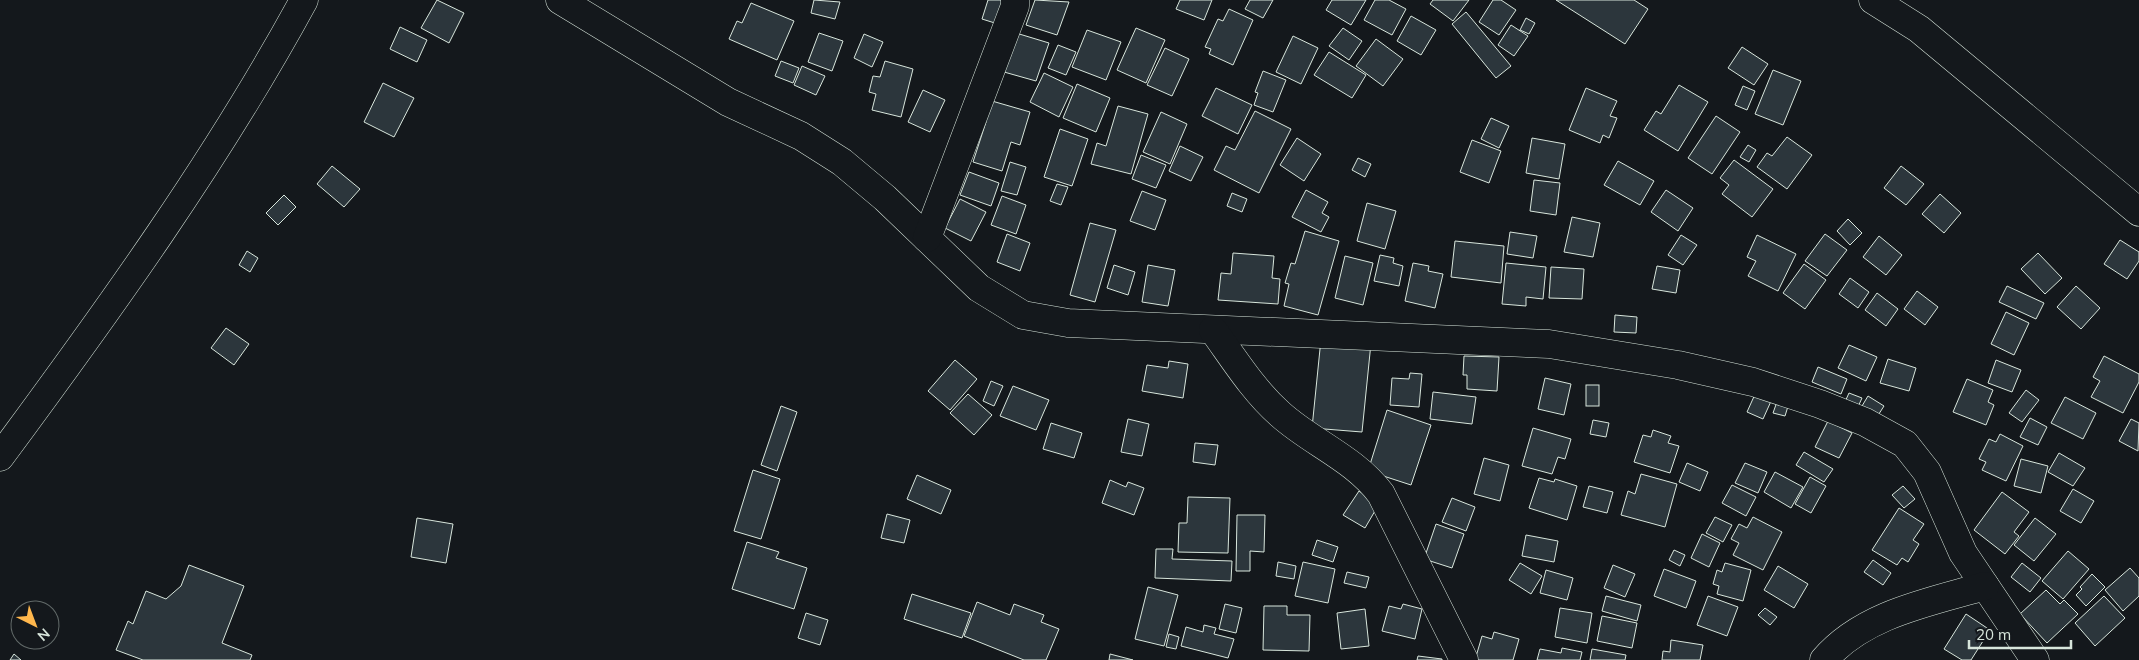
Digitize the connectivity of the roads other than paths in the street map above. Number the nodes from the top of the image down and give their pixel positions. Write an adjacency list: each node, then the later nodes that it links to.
1 (304, 0): 8 (main road)
2 (560, 0): 6 (main road)
3 (1015, 0): 6 (main road)
4 (1873, 0): 5 (main road)
5 (2139, 212)
6 (927, 238): 7 (main road)
7 (1213, 330): 9 (main road); 10 (main road)
8 (0, 457)
9 (1985, 586): 11 (main road); 12 (main road)
10 (1464, 660)
11 (1824, 660)
12 (2035, 660)

